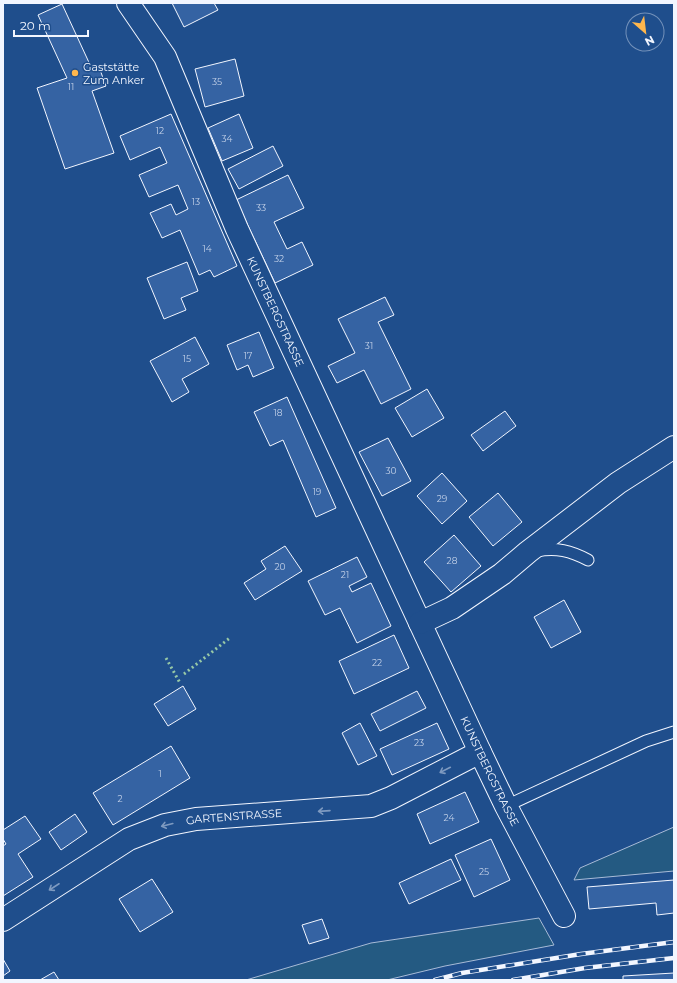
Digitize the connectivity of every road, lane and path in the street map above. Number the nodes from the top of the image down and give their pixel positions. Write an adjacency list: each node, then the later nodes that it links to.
1 (128, 3): 5 (street, KUNSTBERGSTRASSE)
2 (674, 447): 3 (street)
3 (528, 552): 4 (lane); 5 (street)
4 (588, 560)
5 (420, 624): 7 (street, KUNSTBERGSTRASSE)
6 (674, 732): 8 (lane)
7 (480, 752): 8 (street, KUNSTBERGSTRASSE); 10 (street, GARTENSTRASSE, one-way to 10)
8 (506, 806): 9 (street, KUNSTBERGSTRASSE)
9 (564, 916)
10 (3, 920)

